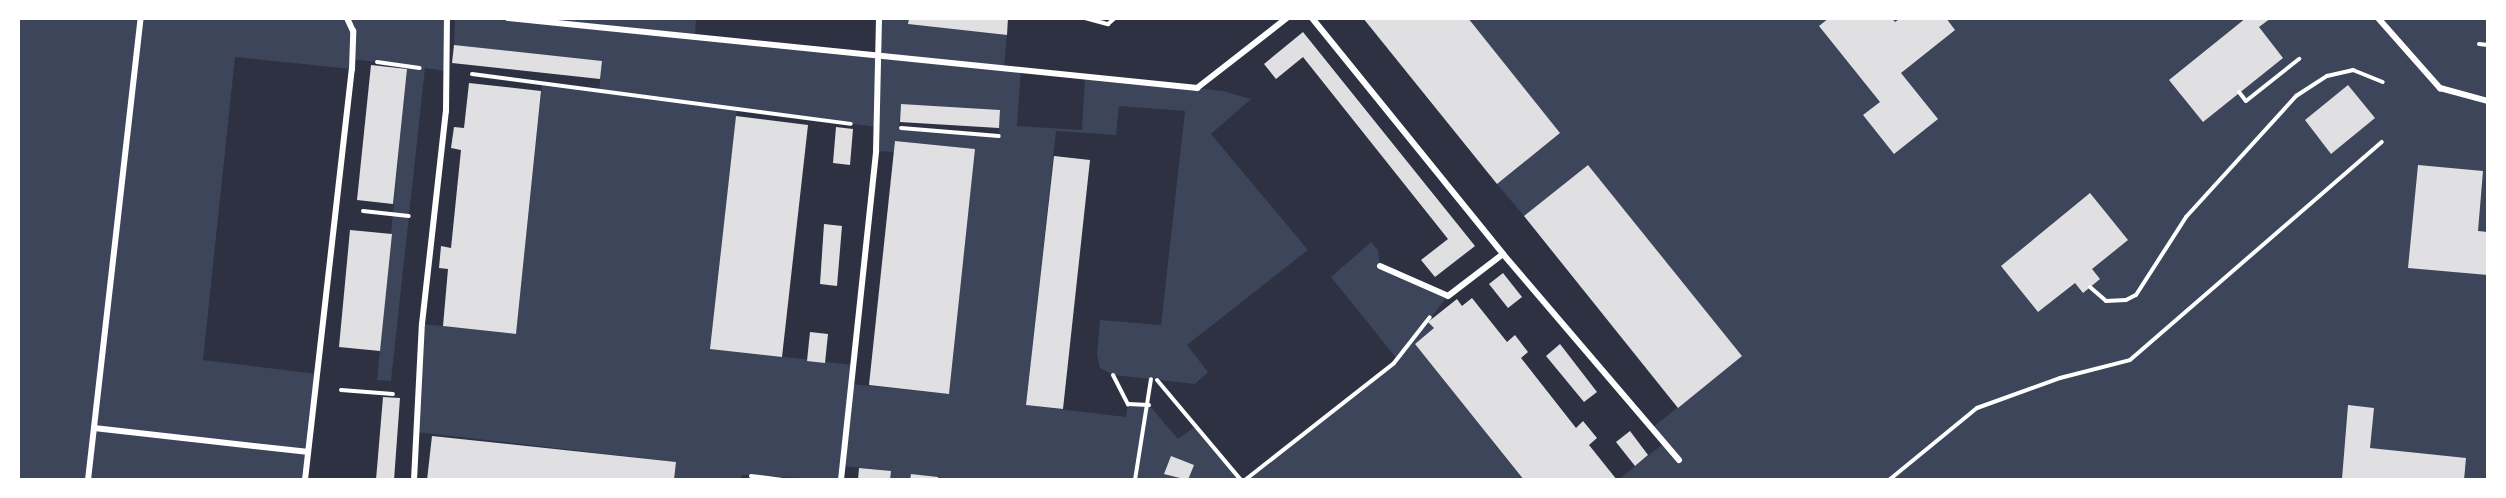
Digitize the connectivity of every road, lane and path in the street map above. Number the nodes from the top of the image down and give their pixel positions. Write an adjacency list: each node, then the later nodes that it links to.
1 (141, 18): 33 (street)
2 (347, 18): 14 (street)
3 (447, 18): 16 (street)
4 (508, 18): 13 (street)
5 (879, 18): 13 (street)
6 (1084, 18): 7 (path)
7 (1115, 18)
8 (1287, 18): 13 (street)
9 (1312, 18): 25 (street)
10 (2378, 18): 19 (street)
11 (2479, 44): 12 (path)
12 (2488, 45)
13 (878, 55): 20 (street)
14 (352, 58): 16 (path); 23 (street)
15 (2299, 59): 18 (path)
16 (446, 71): 20 (path); 24 (street)
17 (2383, 82): 27 (path)
18 (2239, 92)
19 (2488, 101)
20 (878, 127): 21 (path); 41 (street)
21 (999, 136)
22 (2382, 142): 44 (path)
23 (336, 208): 24 (path); 30 (street)
24 (434, 219): 31 (street)
25 (1503, 254): 28 (street); 35 (street)
26 (1380, 266): 28 (street)
27 (2090, 286)
28 (1448, 296): 43 (path)
29 (1113, 375): 32 (path)
30 (315, 388): 31 (path); 34 (street)
31 (418, 396): 39 (street)
32 (1149, 405): 42 (path); 43 (path)
33 (94, 428): 34 (street); 37 (street)
34 (308, 452): 38 (street)
35 (1679, 460)
36 (751, 476): 40 (path)
37 (88, 480)
38 (304, 480)
39 (414, 480)
40 (783, 480)
41 (841, 480)
42 (1135, 480)
43 (1243, 480)
44 (1889, 480)

